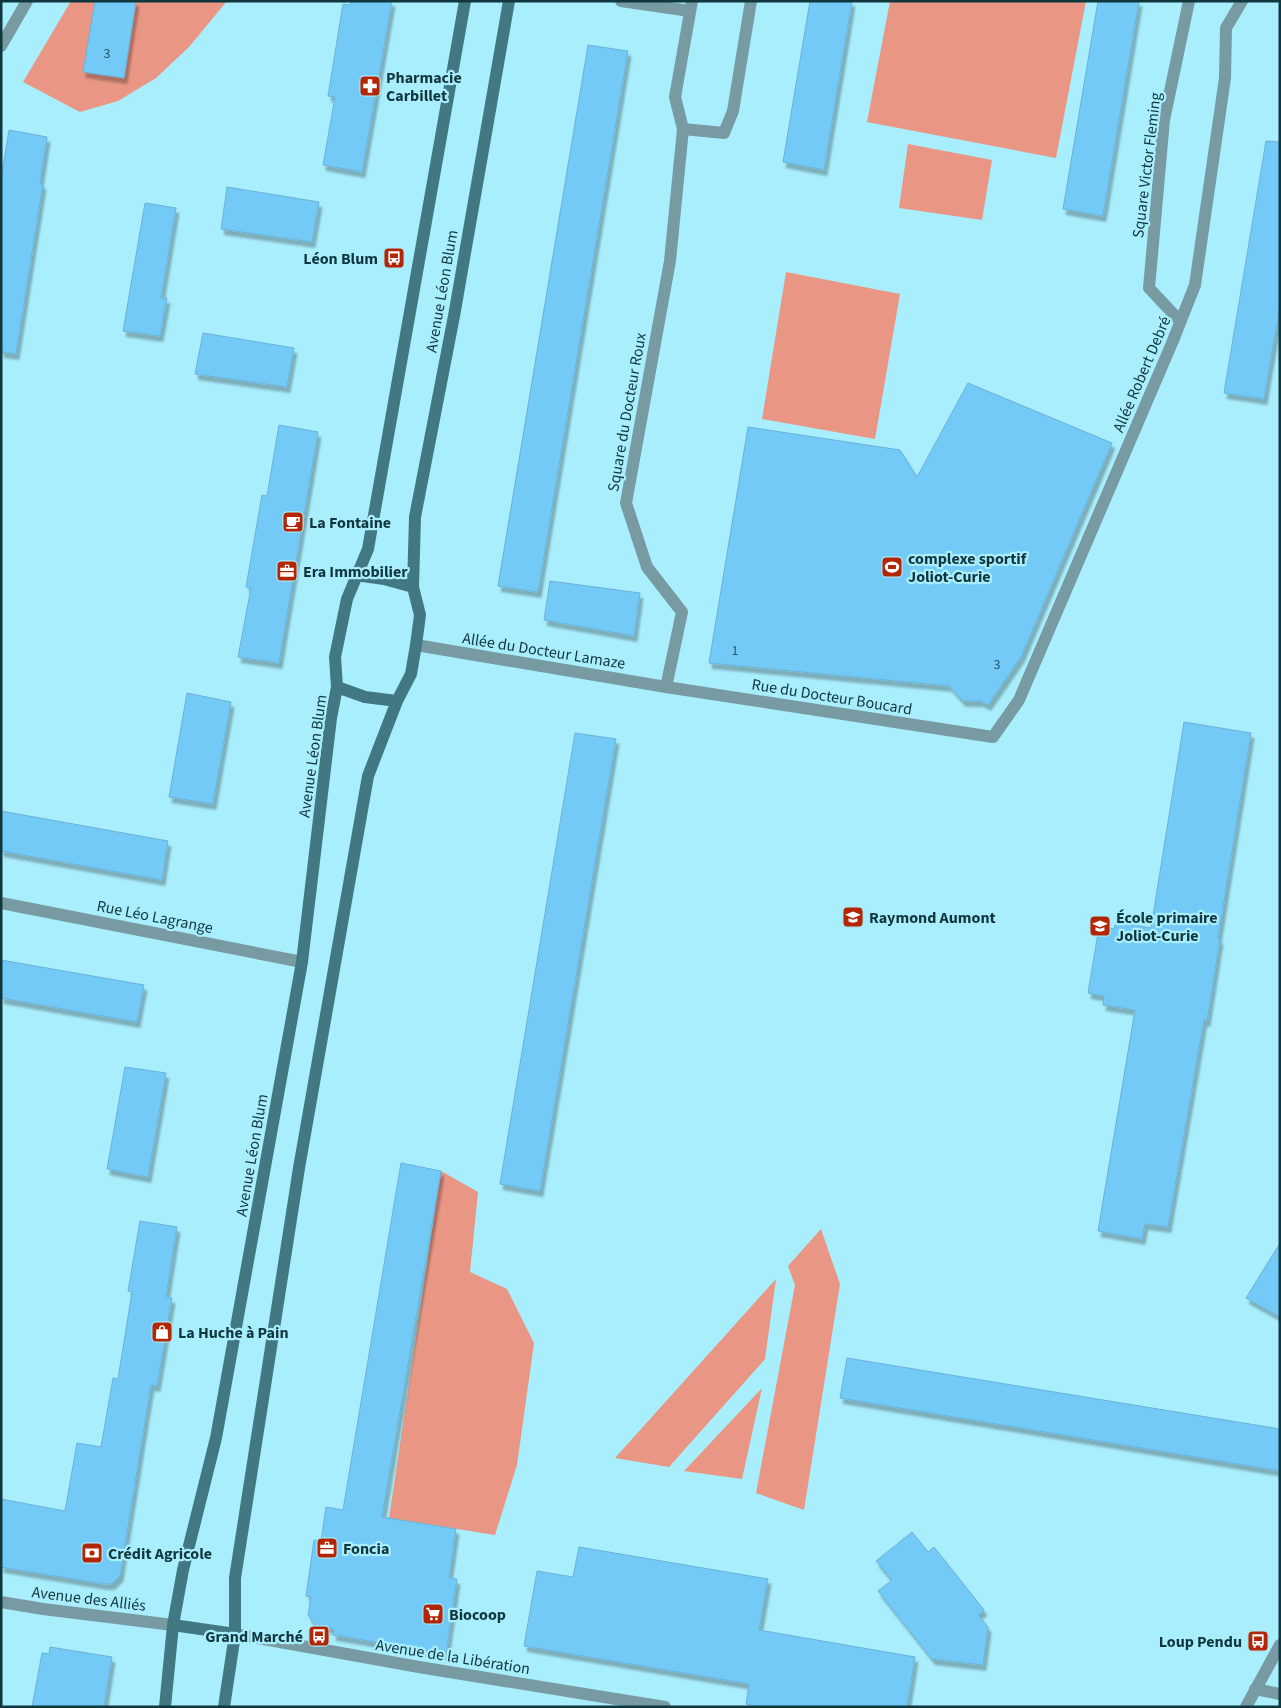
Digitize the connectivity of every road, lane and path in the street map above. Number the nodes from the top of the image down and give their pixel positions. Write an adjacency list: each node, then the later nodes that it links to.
1 (28, 1): 9 (street)
2 (466, 1): 12 (main road, Avenue Léon Blum)
3 (509, 1): 13 (main road, Avenue Léon Blum)
4 (621, 1): 8 (street, Square du Docteur Roux)
5 (751, 1): 10 (street)
6 (1189, 1): 11 (street, Square Victor Fleming)
7 (1242, 1): 11 (street, Allée Robert Debré)
8 (691, 6): 10 (street, Square du Docteur Roux)
9 (1, 46)
10 (683, 129): 16 (street, Square du Docteur Roux)
11 (1180, 321): 18 (street, Allée Robert Debré)
12 (356, 576): 13 (main road); 15 (main road, Avenue Léon Blum)
13 (413, 587): 14 (main road, Avenue Léon Blum)
14 (416, 645): 16 (street, Allée du Docteur Lamaze); 17 (main road, Avenue Léon Blum)
15 (338, 687): 17 (main road, Avenue Léon Blum); 20 (main road, Avenue Léon Blum)
16 (666, 687): 18 (street, Rue du Docteur Boucard)
17 (397, 701): 23 (main road, Avenue Léon Blum)
18 (992, 737)
19 (1, 903): 20 (street, Rue Léo Lagrange)
20 (302, 962): 22 (main road, Avenue Léon Blum)
21 (1, 1602): 22 (street, Avenue des Alliés)
22 (173, 1625): 23 (main road); 27 (main road, Avenue Léon Blum)
23 (235, 1634): 28 (main road, Avenue Léon Blum); 29 (street, Avenue de la Libération)
24 (1280, 1645): 25 (street)
25 (1255, 1689): 26 (street); 30 (street)
26 (1280, 1694)
27 (165, 1707)
28 (224, 1707)
29 (665, 1707)
30 (1246, 1707)

